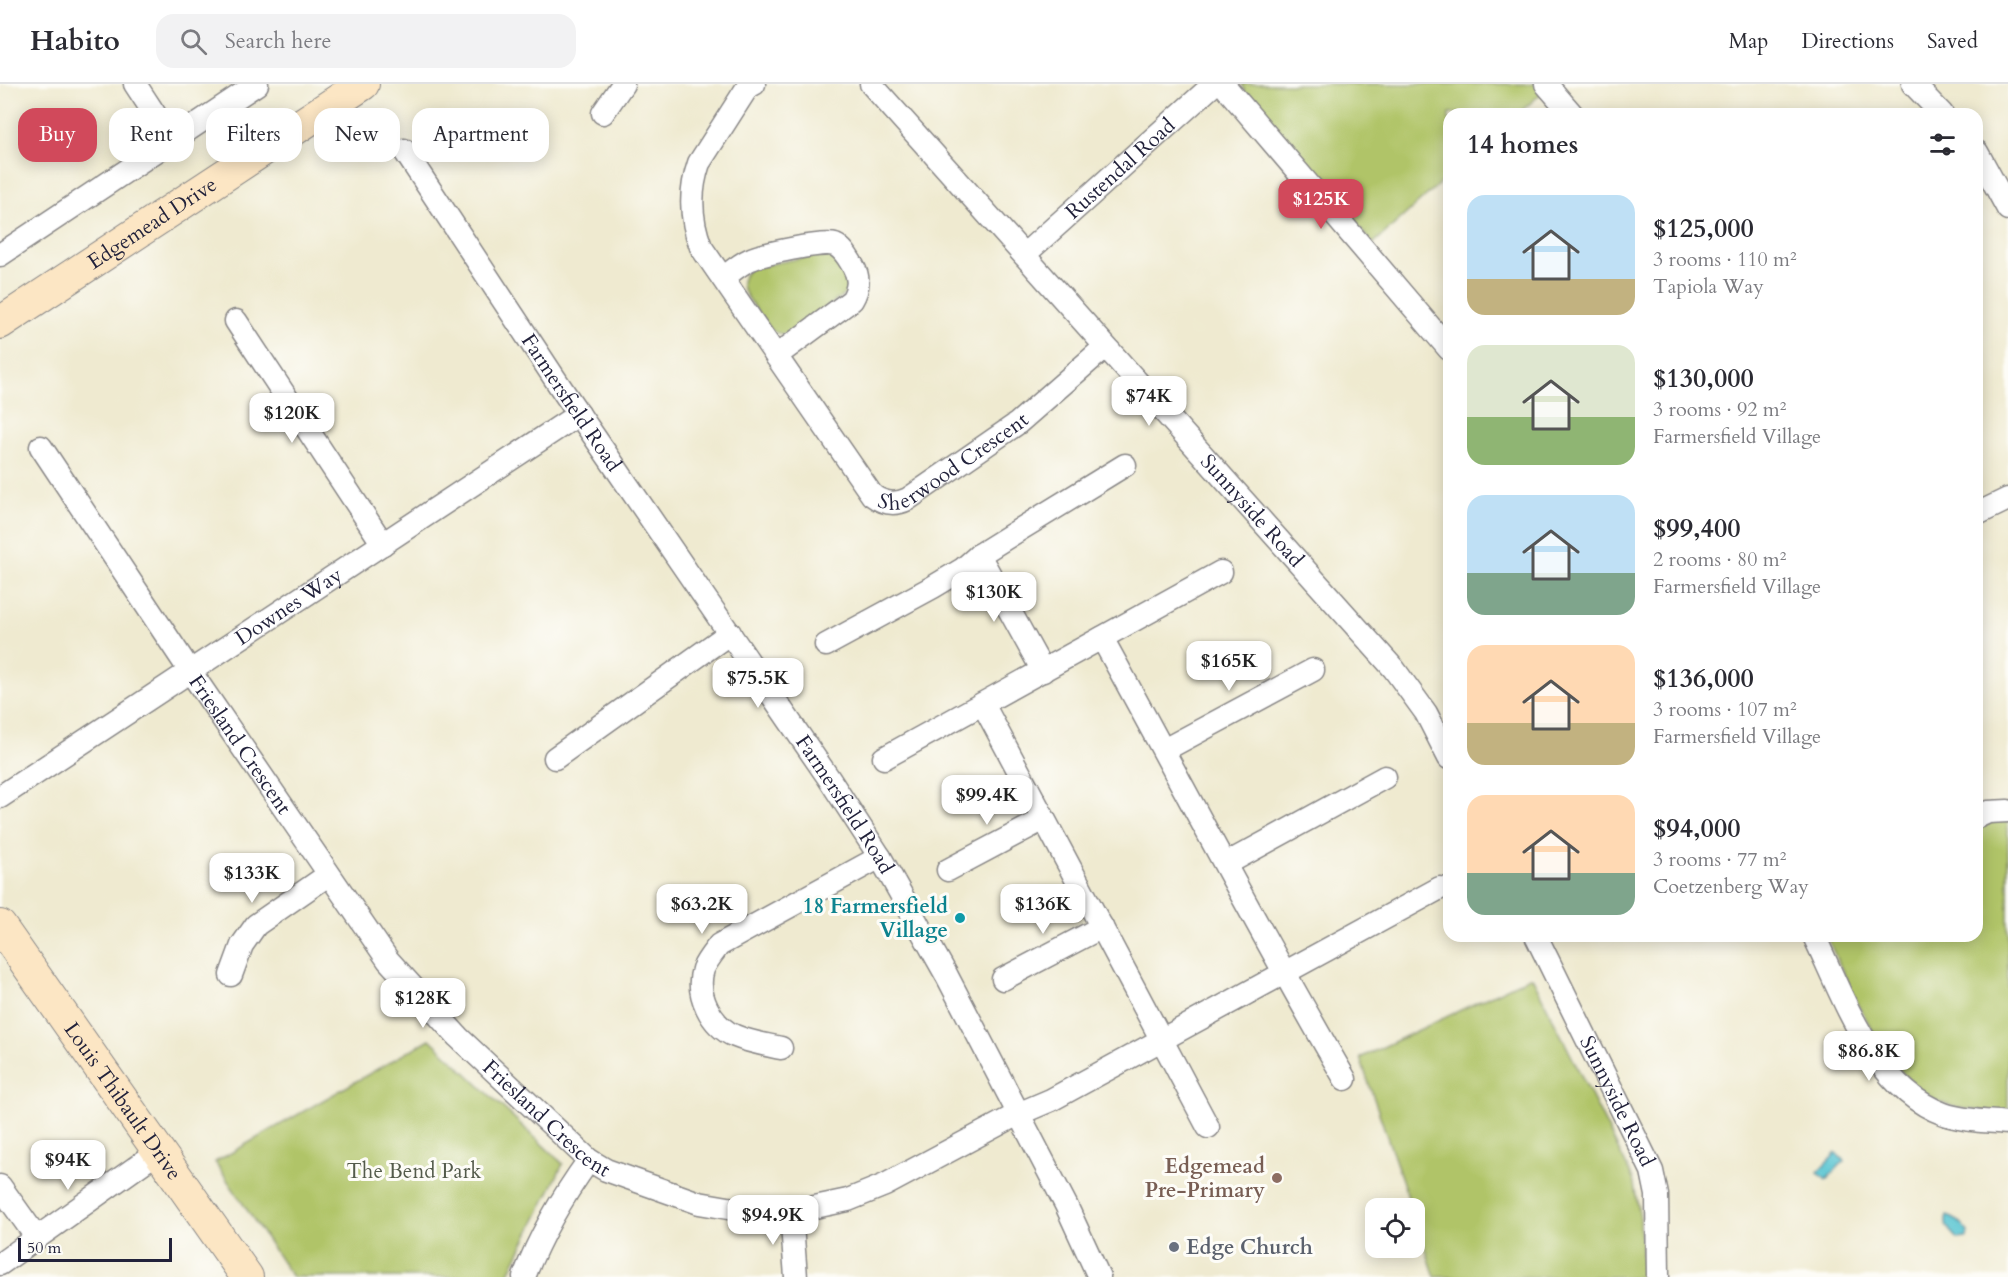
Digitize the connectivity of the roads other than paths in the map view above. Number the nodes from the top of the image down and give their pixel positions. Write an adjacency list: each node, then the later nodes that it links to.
1 (135, 84): 11 (street)
2 (257, 84): 15 (street)
3 (363, 84): 24 (street, Edgemead Drive)
4 (623, 84): 14 (street)
5 (871, 84): 20 (street, Sunnyside Road)
6 (1214, 84): 20 (street, Rustendal Road)
7 (1223, 84): 25 (street)
8 (1913, 84): 13 (street)
9 (748, 85): 22 (street, Sherwood Crescent)
10 (1552, 86): 12 (street)
11 (151, 108)
12 (1568, 108)
13 (1936, 108)
14 (603, 113)
15 (194, 128)
16 (404, 150): 28 (street, Farmersfield Road)
17 (1983, 161): 19 (street)
18 (142, 162): 21 (street)
19 (2008, 210)
20 (1025, 254): 26 (street, Sunnyside Road)
21 (0, 255)
22 (723, 278): 27 (street, Sherwood Crescent); 27 (street)
23 (236, 321): 33 (street)
24 (0, 323)
25 (1443, 342)
26 (1105, 346): 27 (street, Sherwood Crescent); 43 (street, Sunnyside Road)
27 (776, 356)
28 (579, 414): 33 (street, Downes Way); 36 (street, Farmersfield Road)
29 (41, 447): 40 (street, Friesland Crescent)
30 (1125, 465): 34 (street)
31 (2008, 499): 32 (street)
32 (1983, 511)
33 (383, 544): 40 (street, Downes Way)
34 (979, 555): 38 (street); 41 (street)
35 (1221, 572): 37 (street)
36 (730, 633): 45 (street); 52 (street, Farmersfield Road)
37 (1102, 638): 41 (street); 44 (street)
38 (826, 645)
39 (1313, 670): 44 (street)
40 (190, 671): 48 (street, Downes Way); 55 (street, Friesland Crescent)
41 (1043, 671): 42 (street)
42 (983, 704): 46 (street); 51 (street)
43 (1443, 746)
44 (1164, 750): 53 (street)
45 (555, 758)
46 (884, 758)
47 (1385, 777): 53 (street)
48 (0, 797)
49 (2008, 811): 50 (street)
50 (1983, 814)
51 (1044, 819): 54 (street); 58 (street)
52 (880, 857): 65 (street); 67 (street, Farmersfield Road)
53 (1226, 864): 61 (street)
54 (948, 870)
55 (328, 875): 62 (street); 71 (street, Friesland Crescent)
56 (1440, 888): 61 (street, Friesland Crescent)
57 (0, 926): 70 (street, Louis Thibault Drive)
58 (1102, 927): 63 (street); 64 (street)
59 (1539, 942): 80 (street, Sunnyside Road)
60 (1817, 942): 68 (street)
61 (1283, 973): 64 (street, Friesland Crescent); 66 (street)
62 (231, 975)
63 (1003, 980)
64 (1162, 1041): 67 (street, Friesland Crescent); 69 (street)
65 (781, 1048)
66 (1345, 1079)
67 (1018, 1113): 73 (street, Friesland Crescent); 79 (street, Farmersfield Road)
68 (2008, 1123)
69 (1208, 1127)
70 (159, 1151): 74 (street); 76 (street, Louis Thibault Drive)
71 (589, 1160): 73 (street, Friesland Crescent); 77 (street)
72 (0, 1186): 74 (street)
73 (791, 1212): 78 (street)
74 (37, 1238): 75 (street)
75 (0, 1264)
76 (248, 1277)
77 (524, 1277)
78 (796, 1277)
79 (1099, 1277)
80 (1658, 1277)

